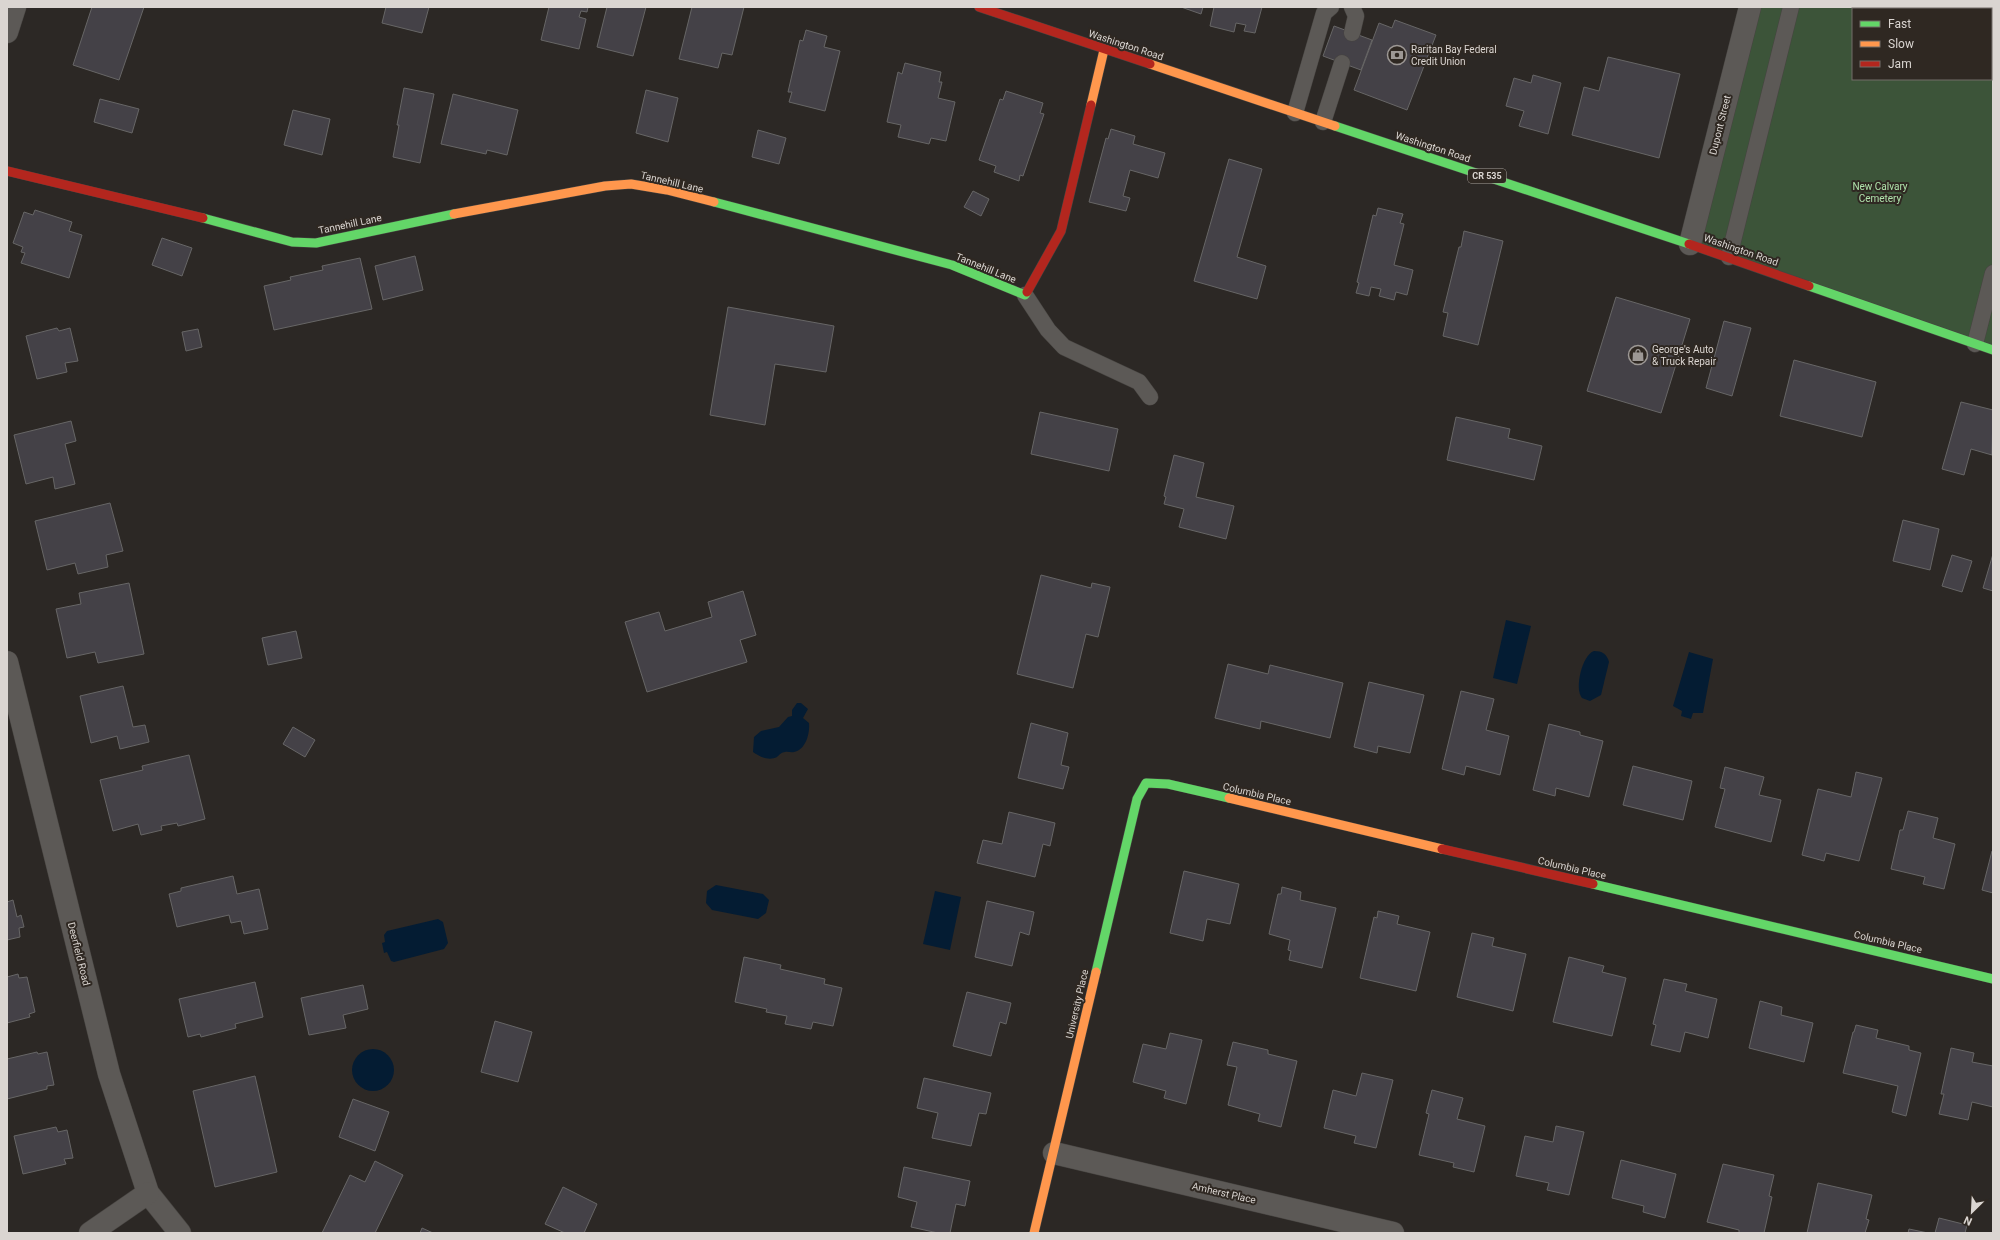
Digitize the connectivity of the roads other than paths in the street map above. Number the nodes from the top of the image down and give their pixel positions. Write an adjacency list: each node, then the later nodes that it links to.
1 (16, 7): 7 (street)
2 (979, 7): 9 (street, Washington Road / CR 535)
3 (1330, 7): 11 (lane)
4 (1352, 7): 8 (lane)
5 (1750, 7): 14 (street, Dupont Street)
6 (1791, 7): 15 (lane)
7 (7, 32)
8 (1352, 33)
9 (1104, 50): 11 (street, Washington Road / CR 535); 17 (street, Tannehill Lane)
10 (1342, 63): 12 (lane)
11 (1295, 113): 12 (street, Washington Road / CR 535)
12 (1323, 122): 14 (street, Washington Road / CR 535)
13 (7, 171): 17 (street, Tannehill Lane)
14 (1690, 244): 15 (street, Washington Road / CR 535)
15 (1729, 257): 18 (street, Washington Road / CR 535)
16 (1993, 274): 18 (lane)
17 (1025, 295): 20 (lane)
18 (1975, 344): 19 (street, Washington Road / CR 535)
19 (1993, 350)
20 (1150, 397)
21 (7, 662): 25 (street, Deerfield Road)
22 (1146, 783): 23 (street, Columbia Place); 24 (street, University Place)
23 (1993, 978)
24 (1054, 1153): 28 (street, University Place); 29 (street, Amherst Place)
25 (148, 1193): 26 (street); 27 (street, Deerfield Road)
26 (90, 1233)
27 (180, 1233)
28 (1034, 1233)
29 (1393, 1233)

